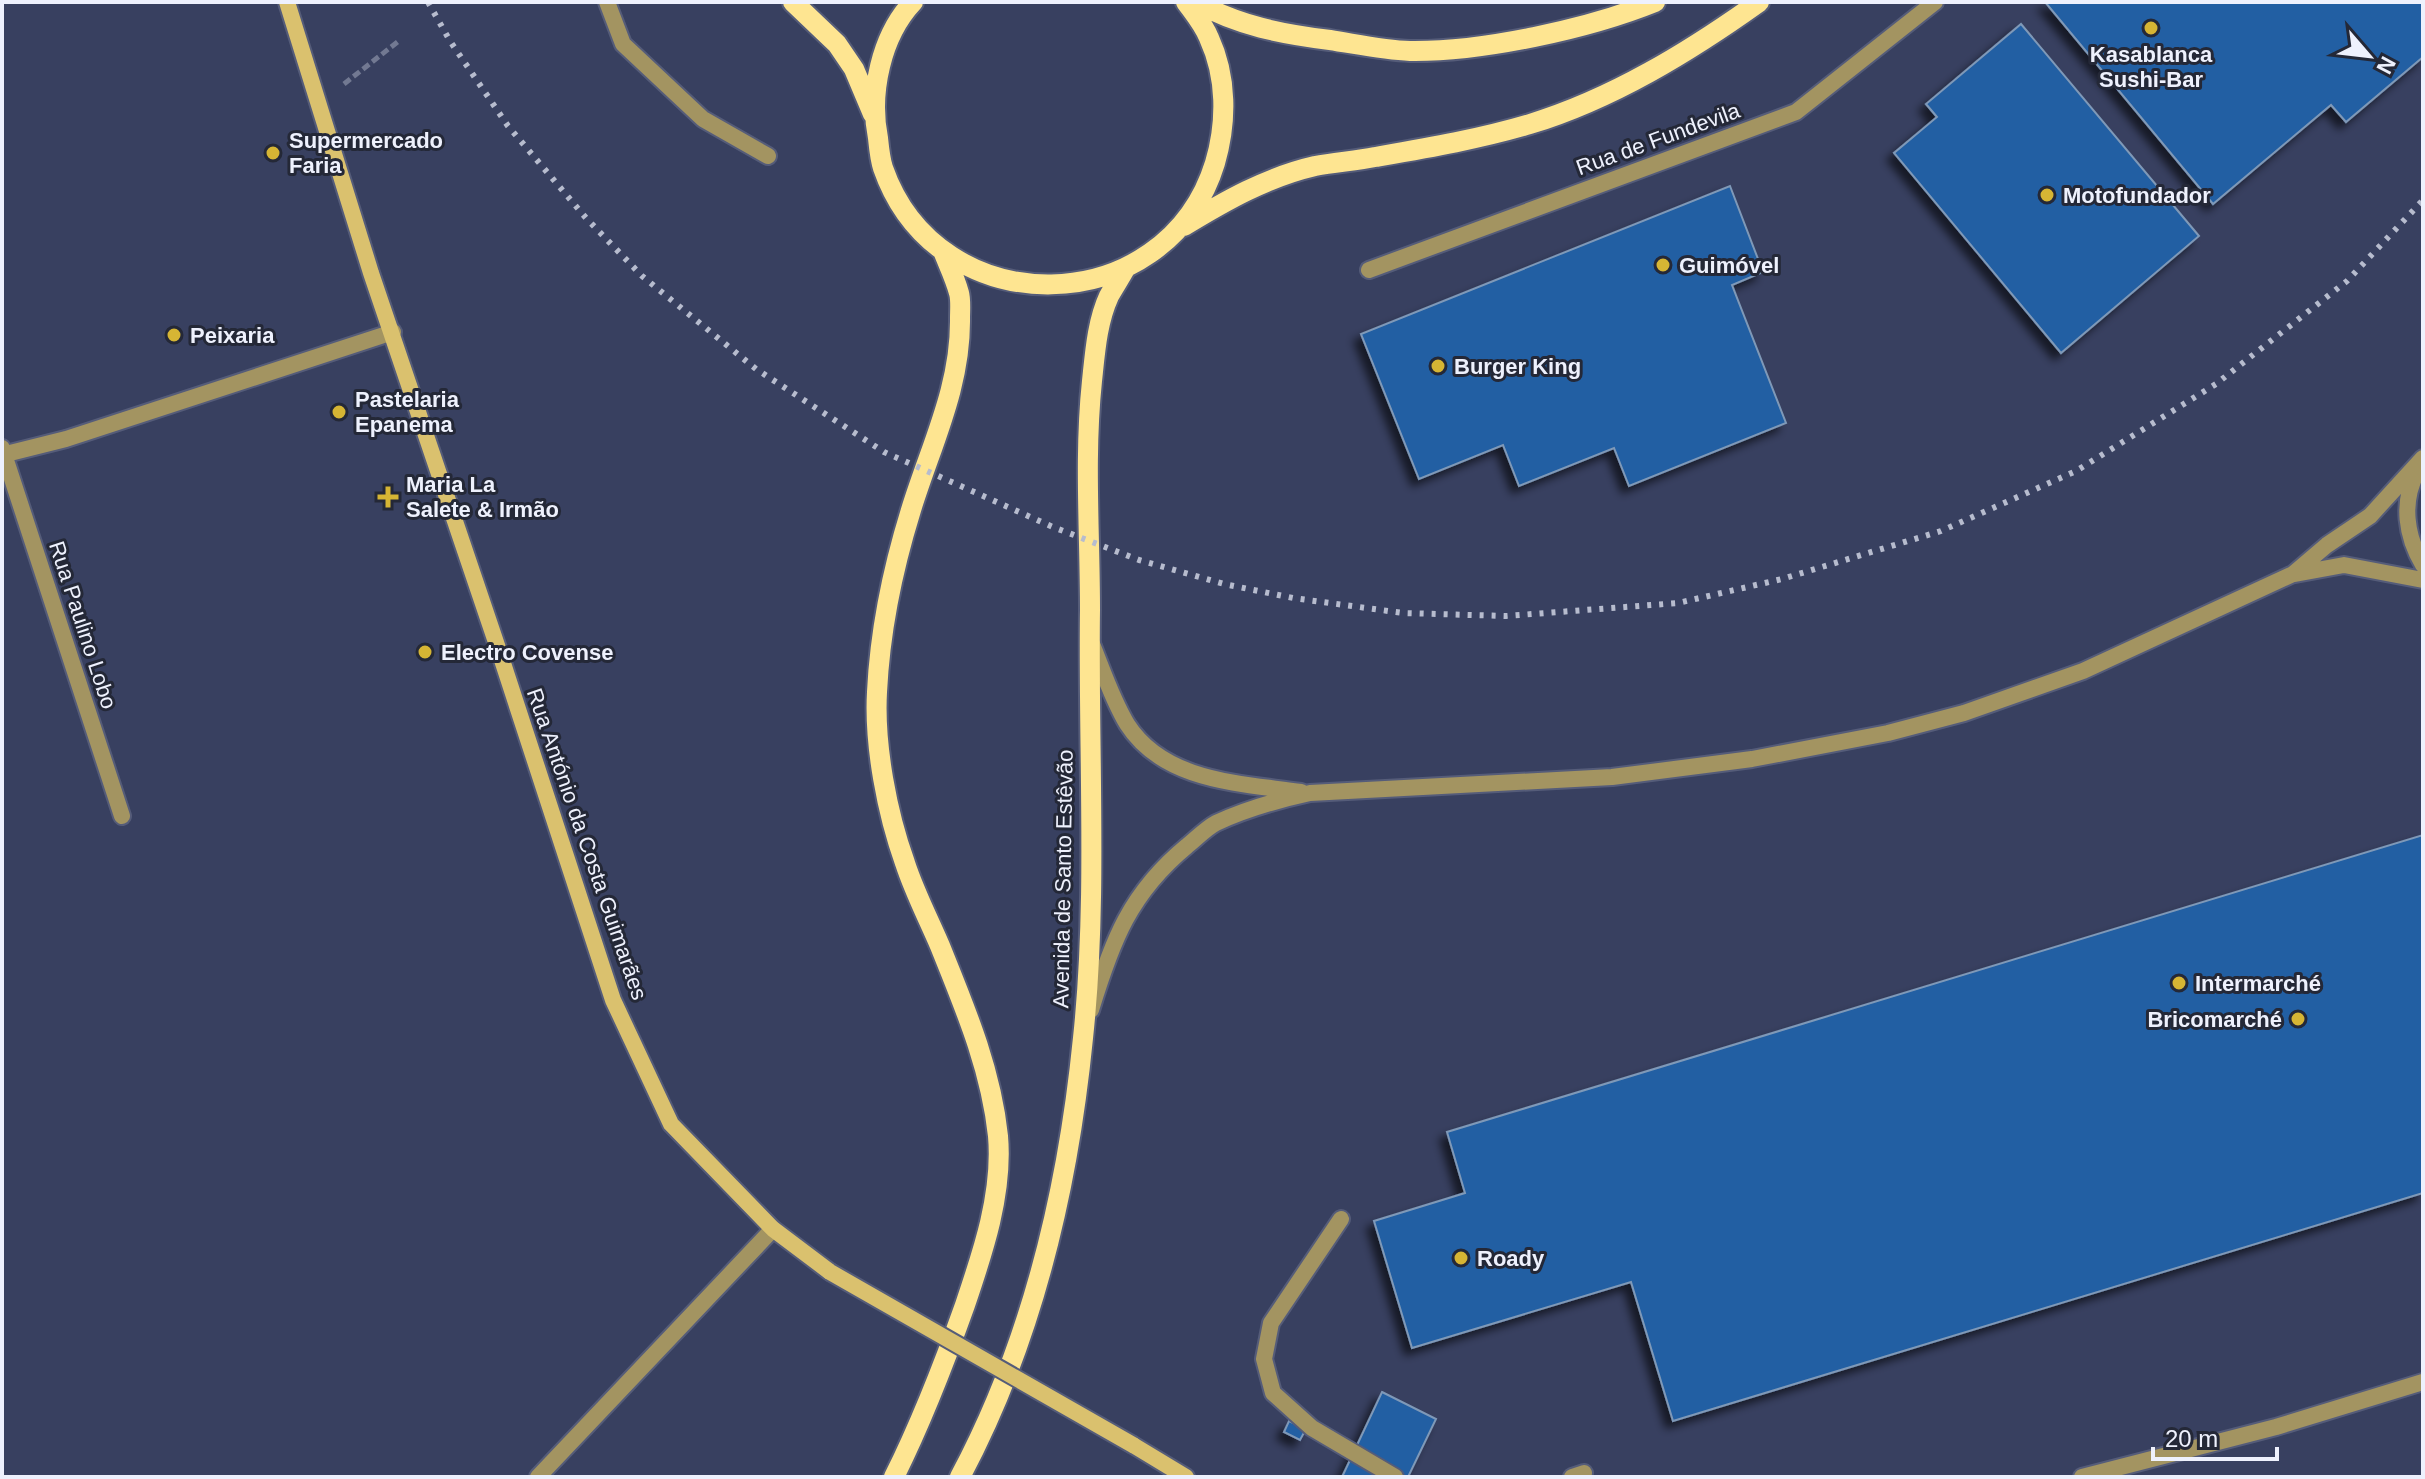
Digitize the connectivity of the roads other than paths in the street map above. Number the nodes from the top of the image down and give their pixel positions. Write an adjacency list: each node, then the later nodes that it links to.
1 (287, 2): 16 (main road, Rua António da Costa Guimarães)
2 (607, 2): 11 (street)
3 (793, 2): 10 (main road)
4 (913, 2): 10 (main road)
5 (1186, 2): 12 (main road)
6 (1196, 2): 7 (main road)
7 (1655, 2)
8 (1759, 2): 12 (main road)
9 (1935, 2): 15 (street, Rua de Fundevila)
10 (874, 117): 13 (main road)
11 (768, 156)
12 (1177, 231): 14 (main road)
13 (943, 251): 14 (main road); 30 (main road)
14 (1125, 269): 22 (main road, Avenida de Santo Estêvão)
15 (1369, 270)
16 (393, 332): 17 (street); 27 (main road, Rua António da Costa Guimarães)
17 (3, 453): 24 (street, Rua Paulino Lobo)
18 (2423, 459): 19 (street); 20 (street)
19 (2423, 565)
20 (2293, 574): 21 (street); 23 (street)
21 (2423, 580)
22 (1089, 636): 23 (street); 25 (main road, Avenida de Santo Estêvão)
23 (1310, 793): 25 (street)
24 (122, 816)
25 (1084, 1035): 31 (main road, Avenida de Santo Estêvão)
26 (1341, 1219): 33 (street)
27 (773, 1229): 29 (street); 32 (main road, Rua António da Costa Guimarães, bridge)
28 (2423, 1382): 34 (street)
29 (538, 1477)
30 (894, 1477)
31 (960, 1477)
32 (1186, 1477)
33 (1395, 1477)
34 (2082, 1477)

